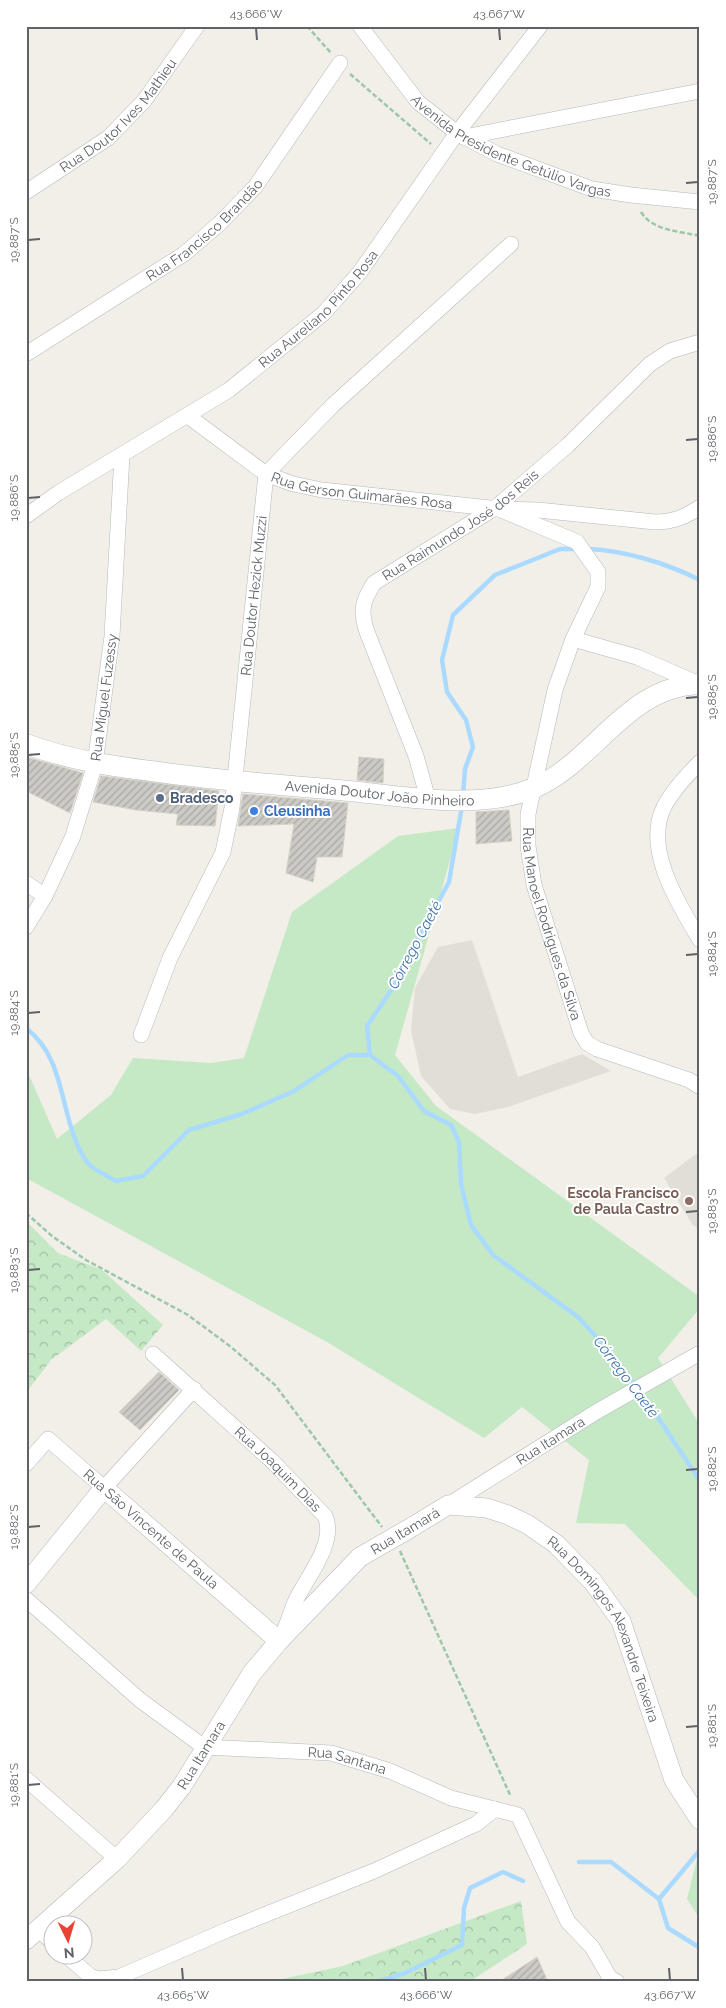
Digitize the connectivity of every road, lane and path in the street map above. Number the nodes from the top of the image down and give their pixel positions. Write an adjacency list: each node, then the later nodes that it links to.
1 (197, 26): 9 (street, Rua Doutor Ives Mathieu)
2 (307, 26): 5 (path)
3 (360, 26): 7 (street, Avenida Presidente Getúlio Vargas)
4 (540, 26): 7 (street, Rua Aureliano Pinto Rosa)
5 (340, 63): 8 (path); 15 (street, Rua Francisco Brandão)
6 (700, 91): 7 (street)
7 (461, 135): 8 (street, Rua Aureliano Pinto Rosa); 10 (street, Avenida Presidente Getúlio Vargas)
8 (443, 154): 16 (street, Rua Aureliano Pinto Rosa)
9 (26, 192)
10 (631, 195): 11 (street, Avenida Presidente Getúlio Vargas); 12 (path)
11 (700, 202)
12 (700, 236)
13 (512, 244): 18 (street)
14 (700, 342): 20 (street, Rua Raimundo José dos Reis)
15 (26, 354)
16 (188, 416): 17 (street, Rua Aureliano Pinto Rosa); 18 (street, Rua Gerson Guimarães Rosa)
17 (122, 455): 21 (street, Rua Aureliano Pinto Rosa); 26 (street, Rua Miguel Fuzessy)
18 (266, 474): 20 (street, Rua Gerson Guimarães Rosa); 27 (street, Rua Doutor Hezick Muzzi)
19 (700, 507): 20 (street, Rua Gerson Guimarães Rosa)
20 (497, 509): 22 (street, Rua Manoel Rodrigues da Silva); 29 (street, Rua Raimundo José dos Reis)
21 (26, 516)
22 (573, 639): 23 (street); 28 (street, Rua Manoel Rodrigues da Silva)
23 (699, 684): 28 (main road, Avenida Doutor João Pinheiro)
24 (26, 744): 26 (main road, Avenida Doutor João Pinheiro)
25 (700, 762): 33 (street)
26 (95, 764): 27 (main road, Avenida Doutor João Pinheiro); 31 (street, Rua Miguel Fuzessy)
27 (235, 782): 29 (main road, Avenida Doutor João Pinheiro); 34 (street, Rua Doutor Hezick Muzzi)
28 (534, 788): 29 (main road, Avenida Doutor João Pinheiro); 35 (street, Rua Manoel Rodrigues da Silva)
29 (431, 799)
30 (26, 883): 31 (street)
31 (44, 896): 32 (street, Rua Miguel Fuzessy)
32 (26, 927)
33 (700, 940)
34 (141, 1035)
35 (700, 1086)
36 (700, 1353): 41 (street, Rua Itamara)
37 (153, 1354): 38 (street, Rua Joaquim Dias)
38 (194, 1389): 40 (street); 45 (street, Rua Joaquim Dias)
39 (26, 1464): 40 (street, Rua São Vincente de Paula)
40 (104, 1488): 43 (street); 45 (street, Rua São Vincente de Paula)
41 (448, 1504): 42 (street, Rua Itamará, bridge); 49 (street, Rua Domingos Alexandre Teixeira)
42 (360, 1557): 45 (street, Rua Itamara)
43 (26, 1584)
44 (26, 1598): 46 (street)
45 (281, 1640): 46 (street, Rua Itamara)
46 (204, 1747): 48 (street, Rua Santana); 50 (street, Rua Itamara)
47 (26, 1779): 50 (street)
48 (496, 1809): 52 (street); 53 (street, Rua Santana)
49 (699, 1820)
50 (117, 1859): 51 (street, Rua Itamara)
51 (39, 1937)
52 (78, 1966)
53 (617, 1982)

